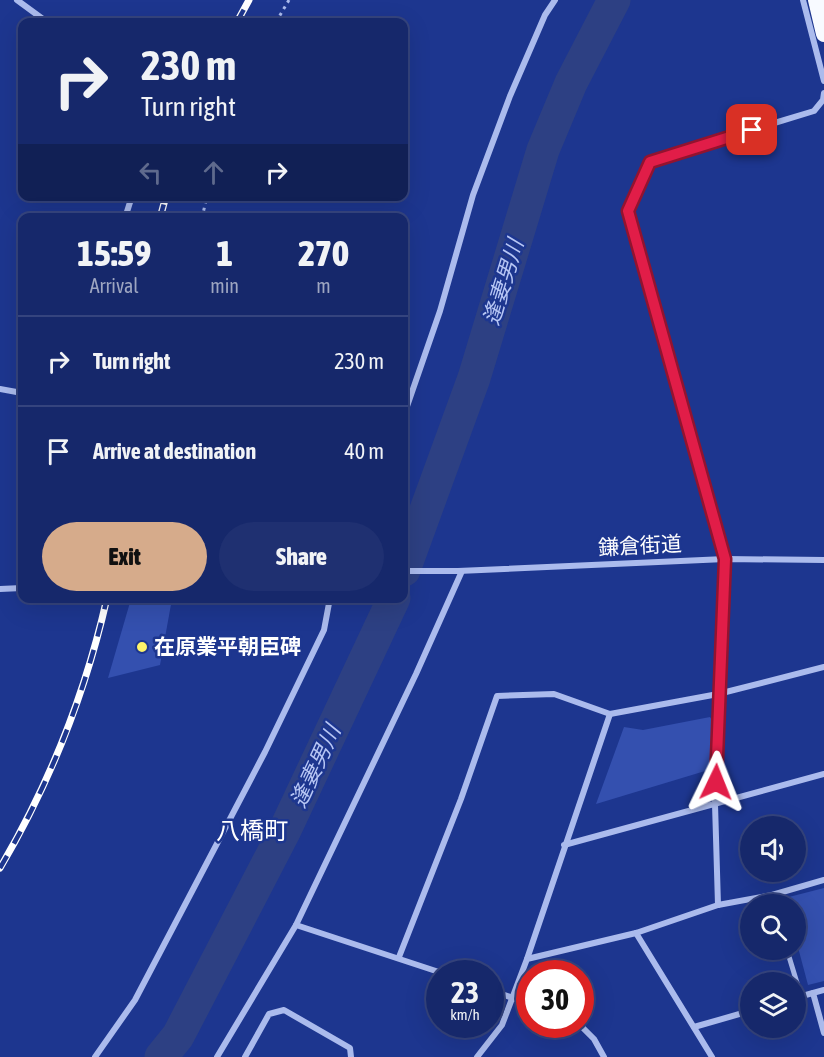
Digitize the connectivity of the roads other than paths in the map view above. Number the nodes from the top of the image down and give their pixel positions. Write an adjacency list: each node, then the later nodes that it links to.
1 (17, 0): 5 (street)
2 (555, 0): 11 (street)
3 (803, 0): 7 (street)
4 (816, 0): 6 (highway)
5 (42, 18)
6 (824, 33)
7 (824, 81)
8 (824, 93): 12 (street)
9 (0, 389): 10 (street)
10 (18, 392)
11 (408, 403)
12 (725, 559): 13 (street, 鎌倉街道); 15 (street, 鎌倉街道); 20 (street)
13 (824, 560)
14 (408, 571): 15 (street, 鎌倉街道)
15 (460, 571): 29 (street)
16 (18, 588): 17 (street)
17 (0, 589)
18 (329, 603): 44 (street)
19 (824, 667): 20 (street)
20 (718, 694): 21 (street); 23 (street)
21 (610, 714): 24 (street); 31 (street)
22 (824, 774): 23 (street)
23 (715, 804): 24 (street); 28 (street)
24 (564, 845): 32 (street)
25 (824, 880): 26 (street)
26 (775, 894)
27 (740, 901): 28 (street)
28 (718, 905): 30 (street)
29 (296, 925): 31 (street); 45 (street)
30 (636, 933): 32 (street); 41 (street)
31 (399, 957): 33 (street)
32 (527, 959): 38 (street)
33 (426, 967)
34 (824, 990): 35 (street)
35 (813, 993): 37 (street); 42 (street)
36 (504, 994): 38 (street)
37 (806, 995)
38 (512, 997): 39 (street); 48 (street)
39 (516, 999)
40 (740, 1014): 41 (street)
41 (694, 1027): 50 (street)
42 (824, 1032)
43 (593, 1038): 49 (street)
44 (94, 1057)
45 (217, 1057)
46 (245, 1057): 47 (street)
47 (351, 1057)
48 (477, 1057)
49 (604, 1057)
50 (712, 1057)

